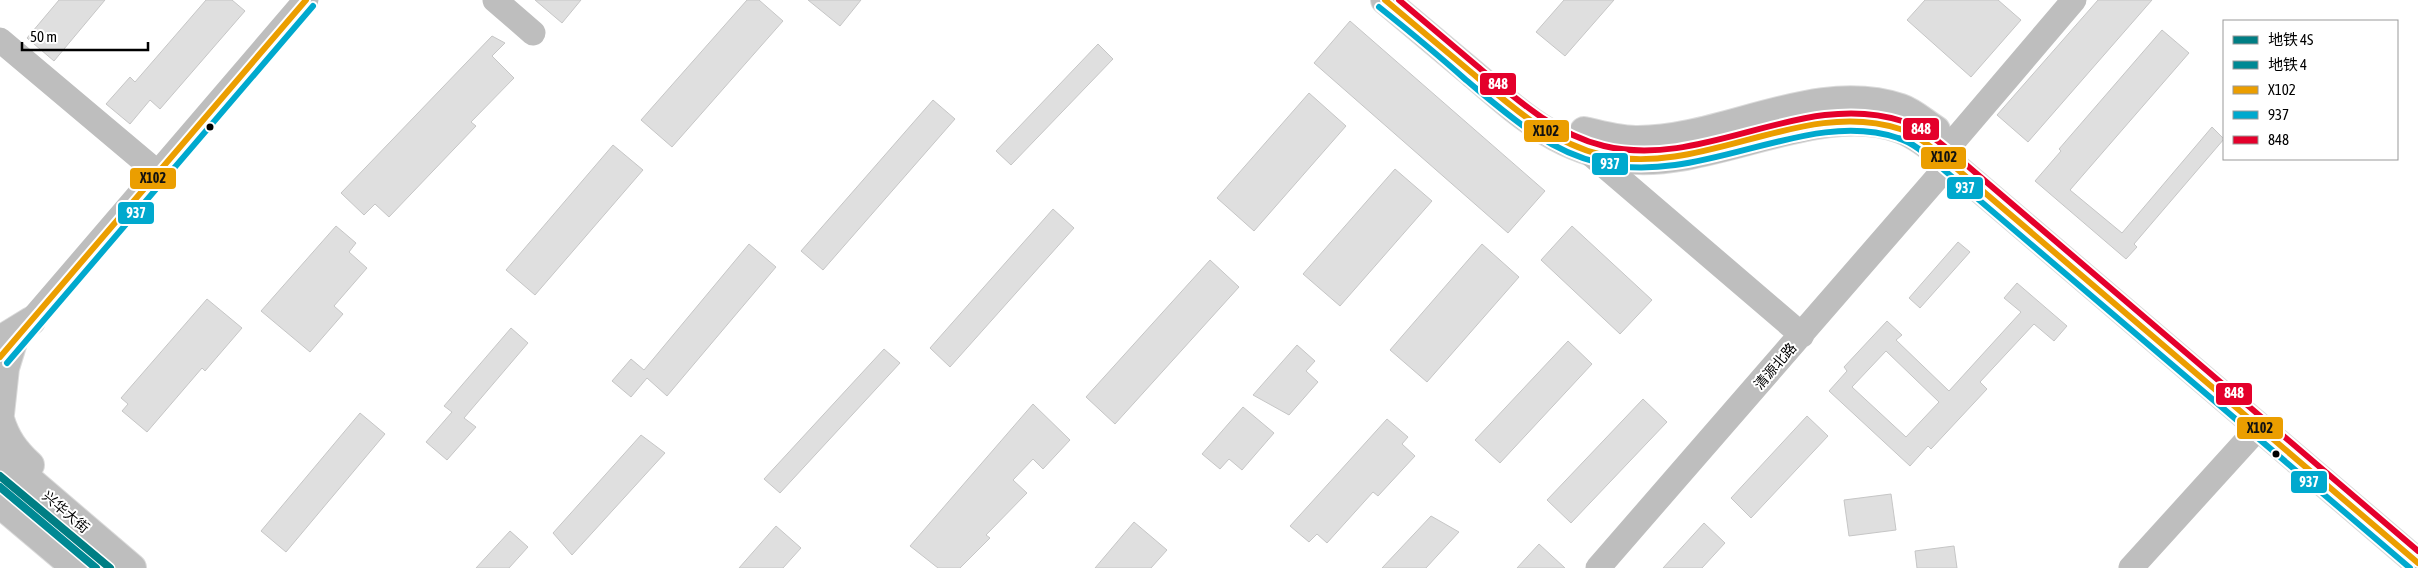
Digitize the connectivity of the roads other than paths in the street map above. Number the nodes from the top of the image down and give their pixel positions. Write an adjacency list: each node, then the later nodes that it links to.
1 (306, 0): 10 (street)
2 (495, 0): 6 (street)
3 (1385, 0): 8 (main road)
4 (1411, 0): 9 (main road)
5 (2074, 0): 9 (street, 清源北路)
6 (533, 33)
7 (0, 40): 10 (street)
8 (1586, 150): 9 (main road); 12 (street)
9 (1952, 152): 12 (street, 清源北路); 16 (main road); 20 (main road)
10 (158, 174): 11 (street)
11 (31, 321): 13 (main road)
12 (1802, 335): 25 (street, 清源北路)
13 (4, 346): 14 (main road)
14 (0, 414)
15 (0, 419): 18 (main road)
16 (2259, 427): 20 (main road); 26 (street)
17 (0, 456): 18 (main road, 兴华大街)
18 (56, 503): 24 (main road, 兴华大街)
19 (6, 512): 23 (main road)
20 (2391, 527): 21 (main road); 22 (main road)
21 (2418, 538)
22 (2418, 563)
23 (76, 568)
24 (132, 568)
25 (1598, 568)
26 (2131, 568)

